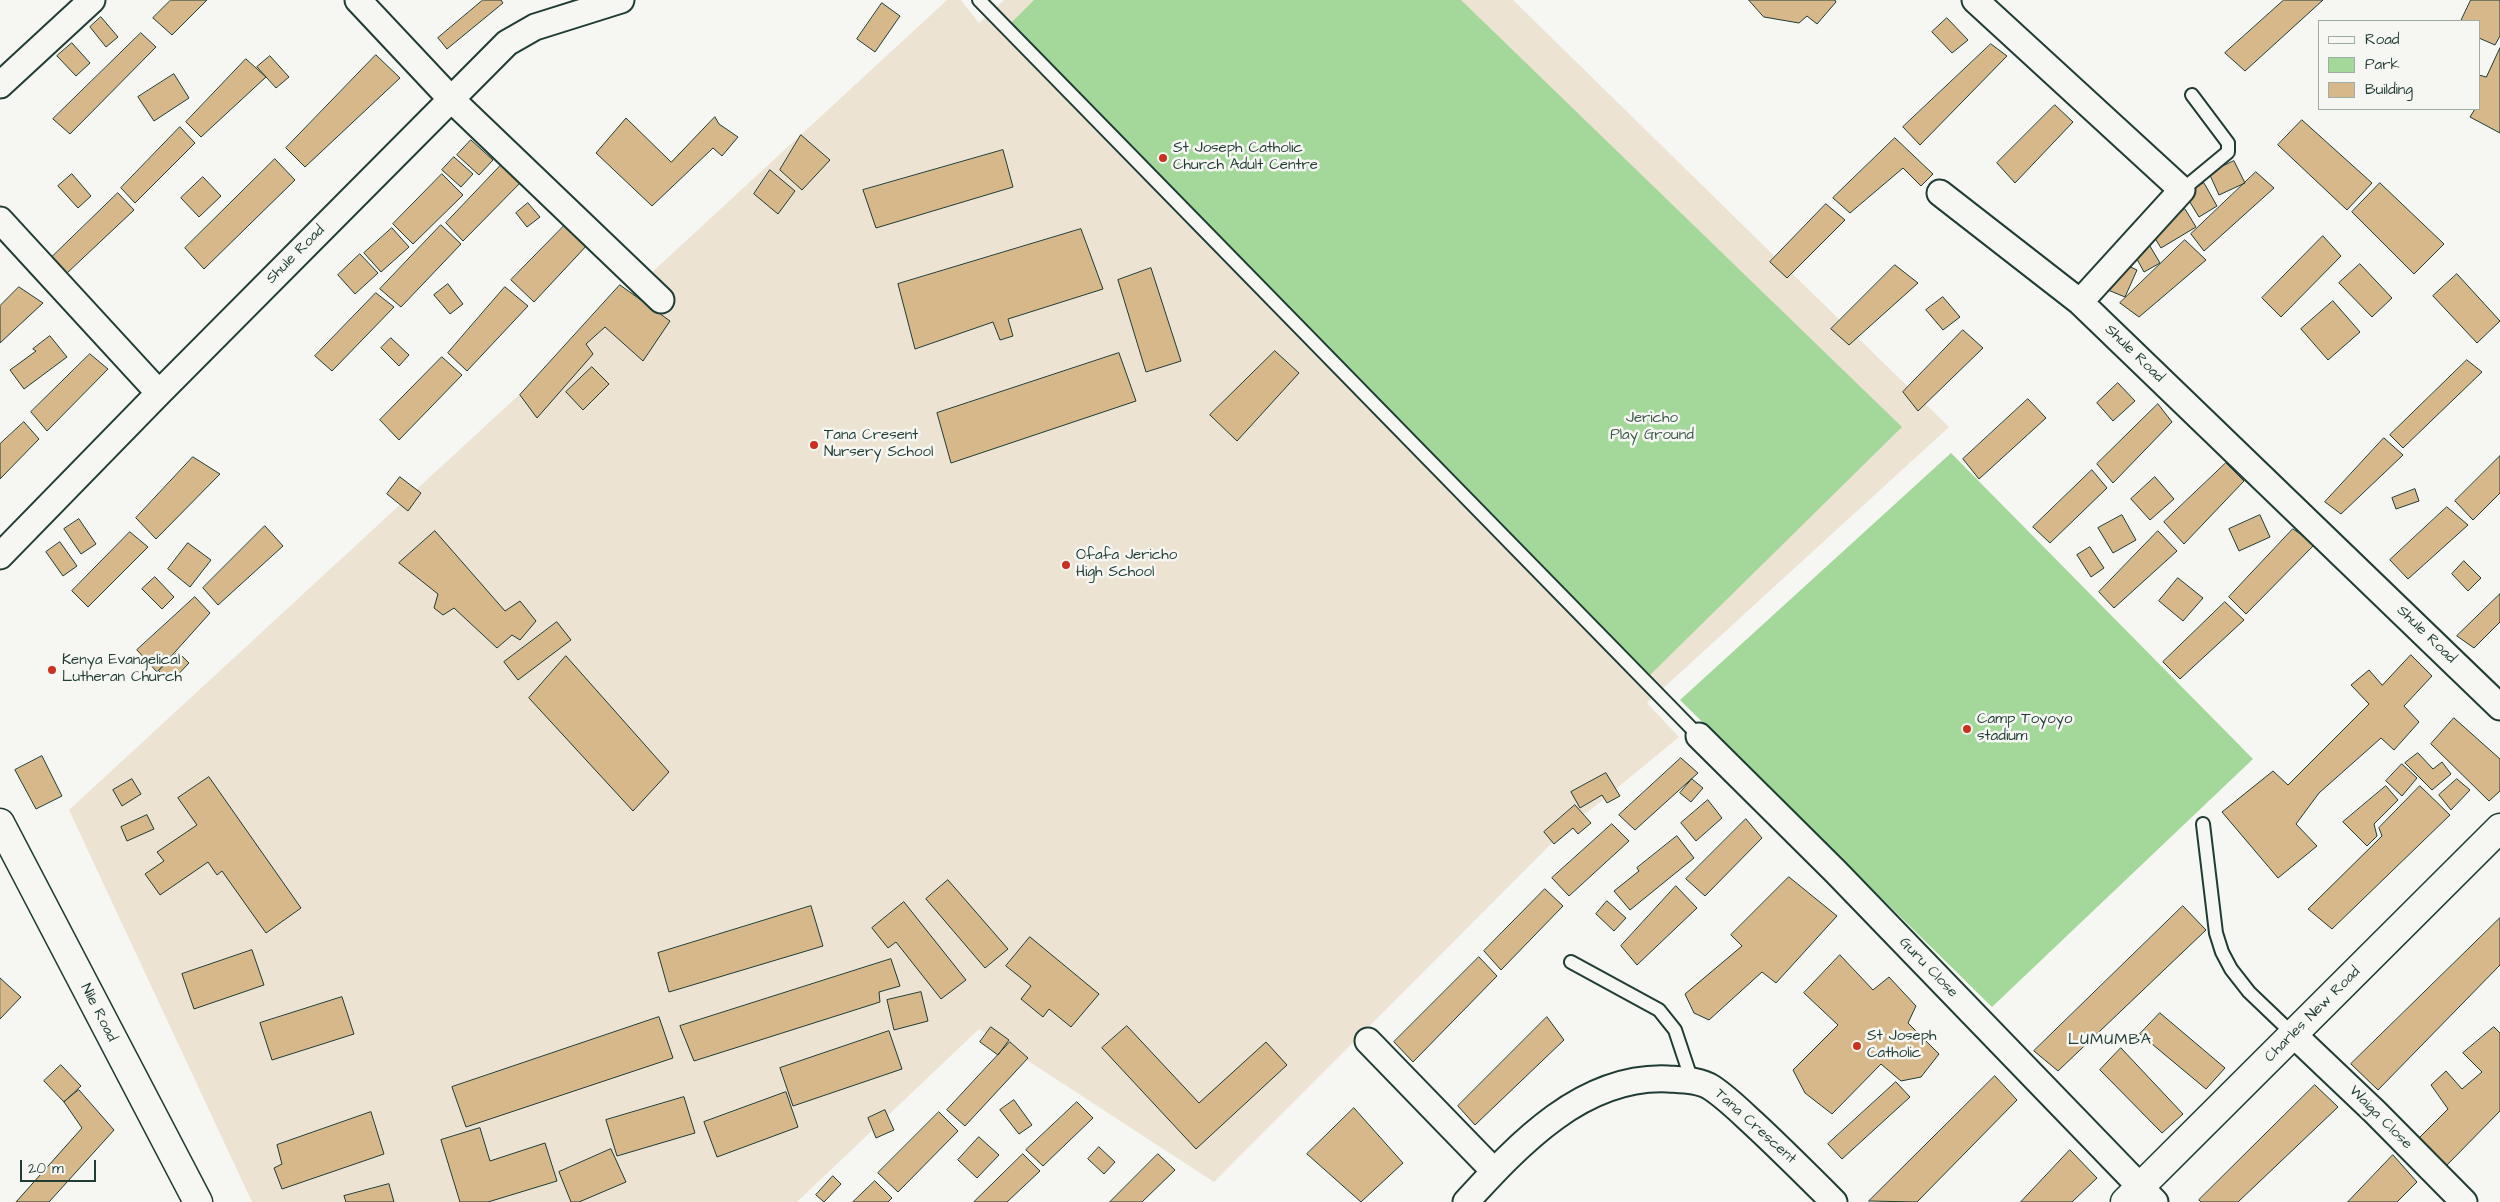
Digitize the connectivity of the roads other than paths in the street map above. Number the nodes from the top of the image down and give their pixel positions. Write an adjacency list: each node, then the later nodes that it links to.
1 (92, 0): 6 (street)
2 (358, 0): 8 (street)
3 (621, 0): 8 (street, Shule Road)
4 (979, 0): 17 (lane)
5 (1975, 0): 9 (street)
6 (0, 86)
7 (2192, 95): 9 (lane)
8 (451, 99): 12 (street); 14 (street, Shule Road)
9 (2182, 190): 13 (street)
10 (1940, 193): 13 (street, Shule Road)
11 (0, 220): 14 (street)
12 (661, 300)
13 (2080, 302): 16 (street, Shule Road)
14 (159, 393): 15 (street, Shule Road)
15 (0, 556)
16 (2500, 706)
17 (1699, 736): 26 (street, Guru Close)
18 (0, 823): 27 (street, Nile Road)
19 (2203, 824): 22 (lane)
20 (2500, 828): 22 (street, Charles New Road)
21 (1571, 962): 24 (lane)
22 (2294, 1035): 26 (street, Charles New Road); 30 (street, Waiga Close)
23 (1368, 1042): 25 (street)
24 (1692, 1081): 25 (street, Tana Crescent); 29 (street, Tana Crescent)
25 (1494, 1171): 28 (street, Tana Crescent)
26 (2140, 1197)
27 (198, 1202)
28 (1466, 1202)
29 (1834, 1202)
30 (2464, 1202)

